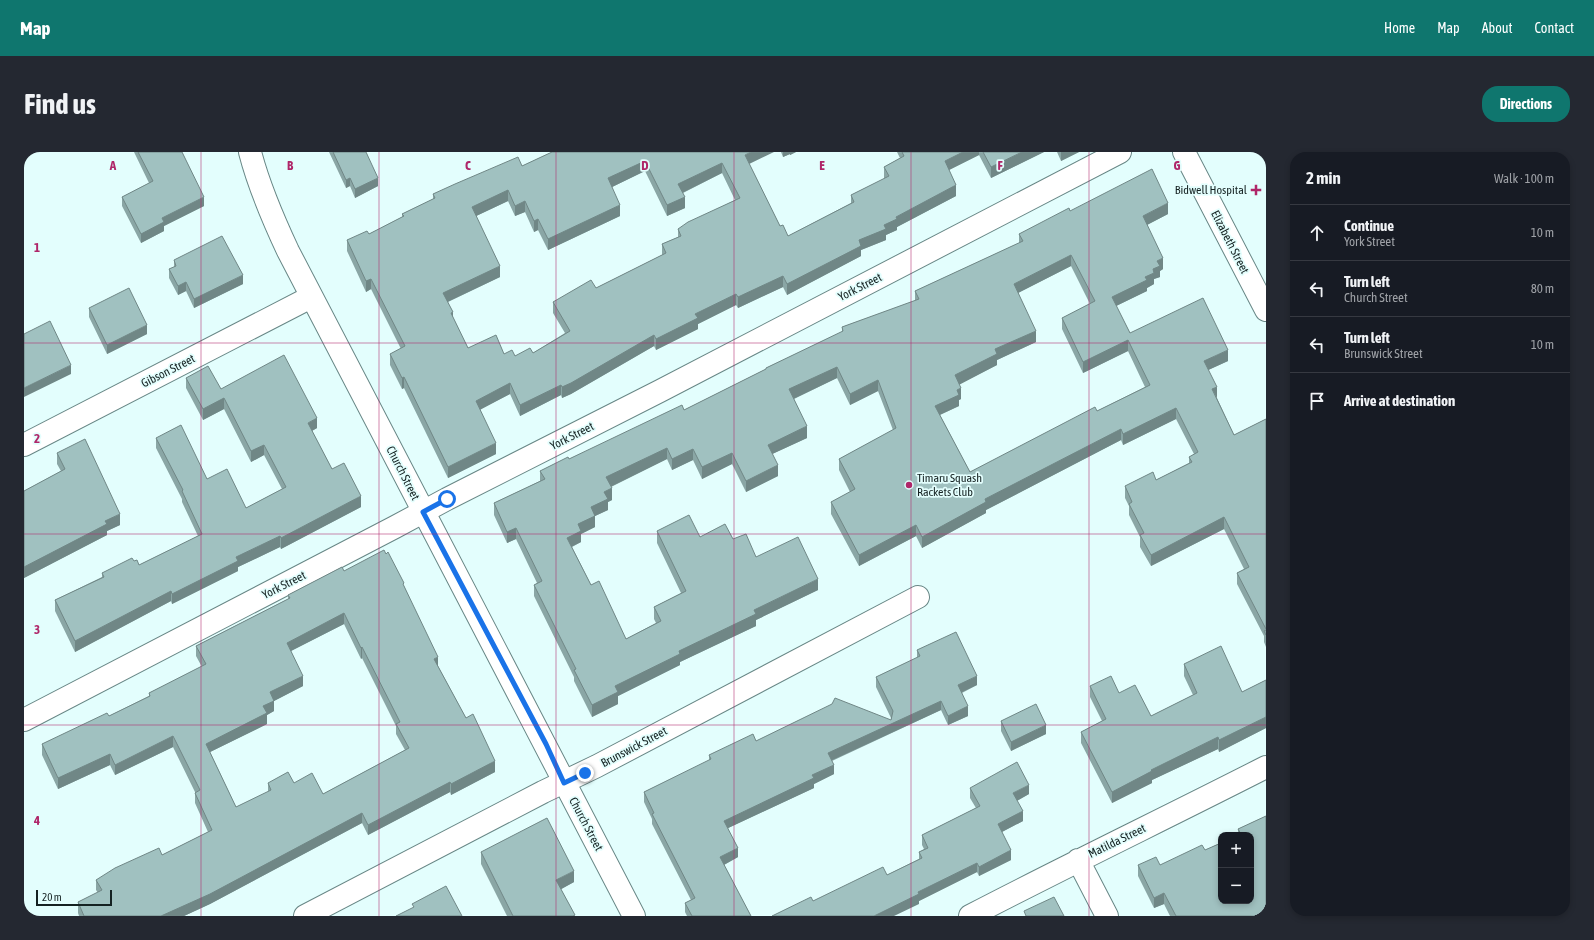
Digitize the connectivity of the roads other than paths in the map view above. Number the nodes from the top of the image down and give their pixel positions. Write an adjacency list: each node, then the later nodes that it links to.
1 (250, 152): 4 (street, Church Street)
2 (1120, 152): 7 (street, York Street)
3 (1184, 152): 5 (street, Elizabeth Street)
4 (311, 297): 6 (street, Gibson Street); 7 (street, Church Street)
5 (1266, 310)
6 (24, 445)
7 (423, 512): 9 (street, York Street); 11 (street, Church Street)
8 (918, 597): 11 (street, Brunswick Street)
9 (24, 720)
10 (1266, 767): 12 (street, Matilda Street)
11 (564, 783): 13 (street, Brunswick Street); 14 (street, Church Street)
12 (1078, 860): 15 (street, Matilda Street); 16 (street)
13 (305, 916)
14 (634, 916)
15 (970, 916)
16 (1107, 916)

